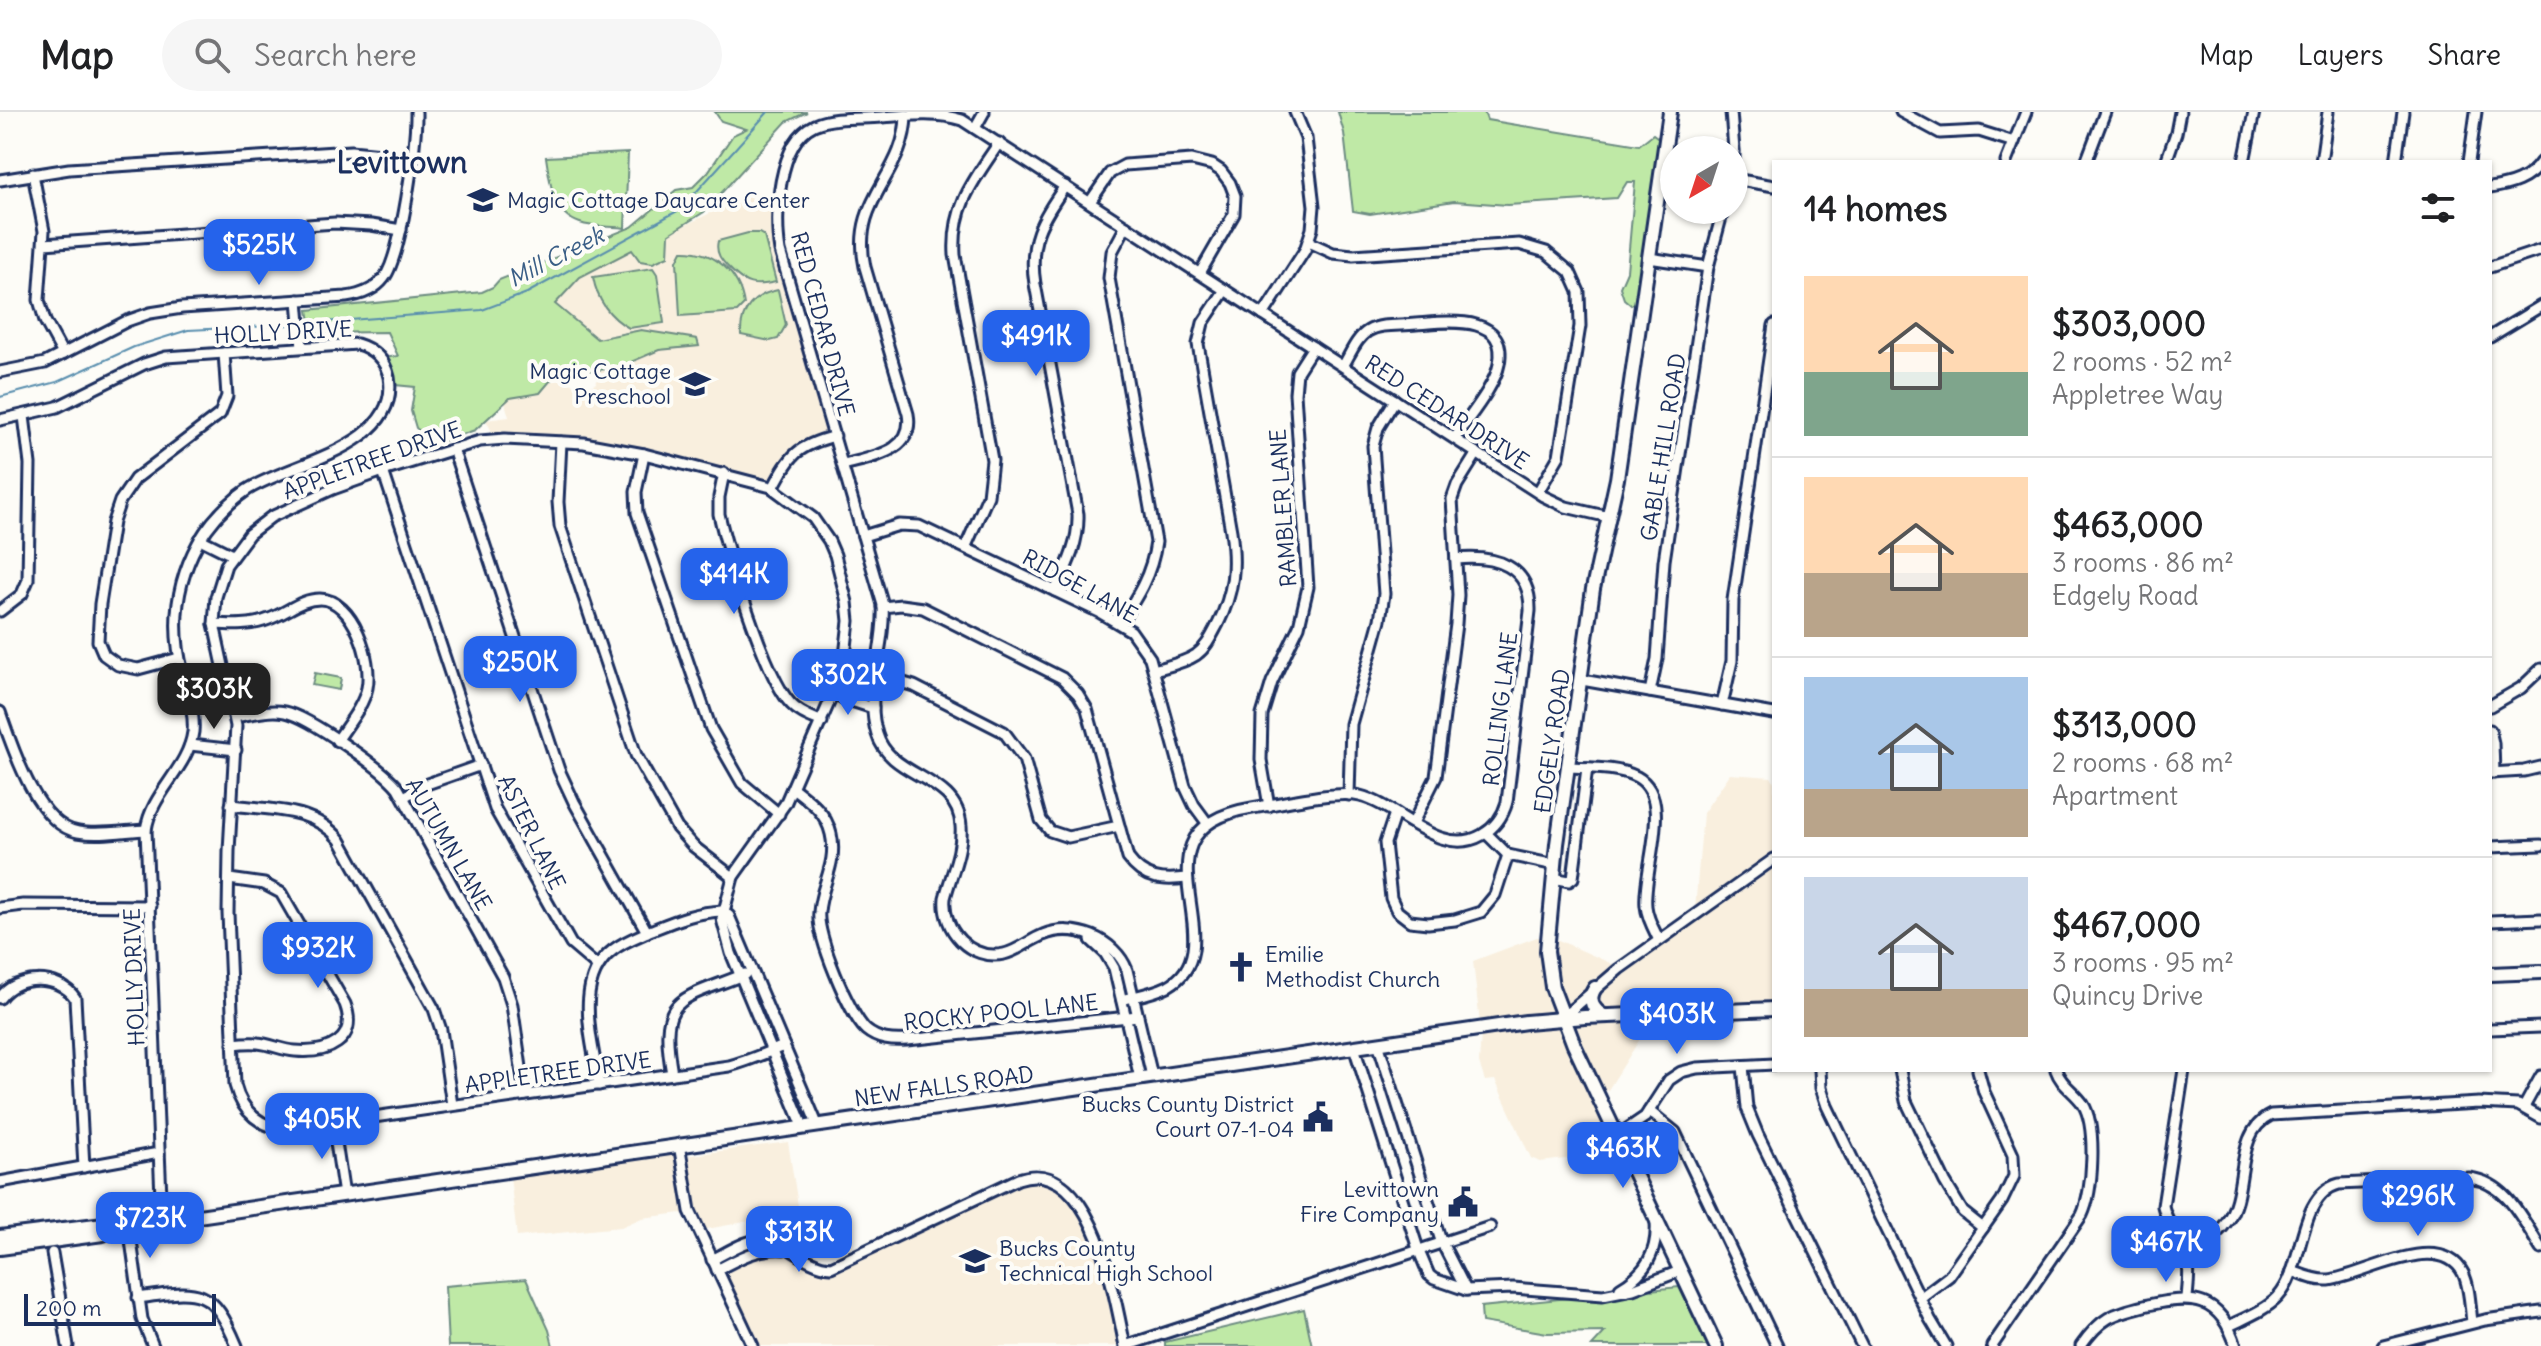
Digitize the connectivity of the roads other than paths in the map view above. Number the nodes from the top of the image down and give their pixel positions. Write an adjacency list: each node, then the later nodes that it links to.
1 (416, 112): 20 (street)
2 (984, 112): 16 (street)
3 (1295, 112): 39 (street)
4 (1670, 112): 42 (main road, EDGELY ROAD)
5 (1731, 112): 17 (street)
6 (1901, 112): 18 (street)
7 (2026, 112): 18 (street)
8 (2105, 112): 22 (street)
9 (2180, 112): 23 (street)
10 (2254, 112): 24 (street)
11 (2328, 112): 25 (street)
12 (2403, 112): 26 (street)
13 (2476, 112): 27 (street)
14 (876, 115): 15 (street, RED CEDAR DRIVE); 61 (street, RED CEDAR DRIVE)
15 (906, 115): 16 (street, RED CEDAR DRIVE); 67 (street)
16 (975, 128): 19 (street, RED CEDAR DRIVE)
17 (1733, 136)
18 (2014, 142): 21 (street)
19 (999, 143): 32 (street, RED CEDAR DRIVE); 75 (street)
20 (413, 157): 29 (street); 38 (street)
21 (2007, 160)
22 (2087, 160)
23 (2167, 160)
24 (2244, 160)
25 (2321, 160)
26 (2396, 160)
27 (2469, 160)
28 (2541, 162): 34 (street)
29 (33, 174): 30 (street); 40 (street)
30 (0, 180)
31 (1748, 181): 33 (street)
32 (1065, 186): 35 (street, RED CEDAR DRIVE); 78 (street)
33 (1772, 186)
34 (2492, 187)
35 (1090, 202): 37 (street, RED CEDAR DRIVE); 45 (street)
36 (1719, 224): 44 (street, GABLE HILL ROAD)
37 (1126, 226): 45 (street, RED CEDAR DRIVE); 81 (street)
38 (401, 230): 40 (street); 47 (street)
39 (1309, 242): 49 (street); 71 (street)
40 (44, 244): 55 (street)
41 (2541, 250): 43 (street)
42 (1649, 258): 44 (street); 72 (main road, EDGELY ROAD)
43 (2492, 266)
44 (1708, 267): 88 (street, GABLE HILL ROAD)
45 (1200, 273): 46 (street, RED CEDAR DRIVE)
46 (1225, 290): 49 (street, RED CEDAR DRIVE); 85 (street)
47 (298, 300): 52 (street); 55 (street)
48 (2541, 306): 50 (street)
49 (1263, 315): 53 (street, RED CEDAR DRIVE)
50 (2492, 336)
51 (1772, 338): 90 (street)
52 (302, 347): 54 (street, HOLLY DRIVE); 74 (street, HOLLY DRIVE)
53 (1313, 347): 56 (street, RED CEDAR DRIVE); 109 (street, RAMBLER LANE)
54 (224, 353): 59 (street, HOLLY DRIVE); 83 (street)
55 (63, 354): 57 (street)
56 (1343, 366): 58 (street, RED CEDAR DRIVE); 62 (street)
57 (0, 372)
58 (1395, 400): 62 (street, RED CEDAR DRIVE); 106 (street)
59 (24, 416): 60 (street, HOLLY DRIVE); 80 (street)
60 (0, 420)
61 (835, 436): 67 (street, RED CEDAR DRIVE); 70 (street)
62 (1455, 438): 65 (street, RED CEDAR DRIVE)
63 (561, 442): 64 (street, APPLETREE DRIVE); 66 (street, APPLETREE DRIVE); 122 (street)
64 (453, 449): 68 (street, APPLETREE DRIVE); 130 (street)
65 (1477, 453): 71 (street, RED CEDAR DRIVE); 77 (street)
66 (644, 454): 69 (street, APPLETREE DRIVE); 111 (street)
67 (844, 465): 73 (street, RED CEDAR DRIVE)
68 (383, 471): 76 (street, APPLETREE DRIVE); 100 (street, ASTER LANE)
69 (724, 473): 70 (street, APPLETREE DRIVE); 96 (street)
70 (773, 488): 89 (street, APPLETREE DRIVE)
71 (1538, 492): 72 (street, RED CEDAR DRIVE)
72 (1609, 517): 87 (main road, EDGELY ROAD)
73 (863, 536): 75 (street, RIDGE LANE); 79 (street, RED CEDAR DRIVE)
74 (200, 539): 76 (street); 83 (street, HOLLY DRIVE)
75 (966, 546): 78 (street, RIDGE LANE)
76 (232, 555): 82 (street, APPLETREE DRIVE)
77 (1456, 559): 112 (street); 116 (street, ROLLING LANE)
78 (1055, 591): 81 (street, RIDGE LANE)
79 (883, 607): 86 (street, RED CEDAR DRIVE); 114 (street)
80 (0, 611)
81 (1120, 623): 85 (street, RIDGE LANE)
82 (214, 624): 95 (street, APPLETREE DRIVE); 97 (street)
83 (179, 658): 98 (street, HOLLY DRIVE)
84 (2541, 669): 91 (street)
85 (1154, 670): 113 (street, RIDGE LANE)
86 (877, 675): 92 (street, RED CEDAR DRIVE); 114 (street)
87 (1582, 680): 88 (street); 101 (main road, EDGELY ROAD)
88 (1650, 692): 90 (street)
89 (833, 695): 92 (street); 96 (street, APPLETREE DRIVE)
90 (1722, 705): 94 (street)
91 (2492, 705)
92 (873, 708): 131 (street, RED CEDAR DRIVE)
93 (0, 712): 115 (street)
94 (1772, 714)
95 (235, 717): 97 (street, AUTUMN LANE); 99 (street, APPLETREE DRIVE)
96 (822, 722): 105 (street, APPLETREE DRIVE)
97 (337, 741): 107 (street, AUTUMN LANE)
98 (190, 745): 99 (street); 115 (street, HOLLY DRIVE)
99 (236, 750): 108 (street, APPLETREE DRIVE)
100 (481, 765): 107 (street); 133 (street, ASTER LANE)
101 (1570, 767): 103 (street); 121 (main road, EDGELY ROAD)
102 (2541, 767): 104 (street)
103 (1587, 768): 121 (street); 132 (street)
104 (2492, 773)
105 (793, 788): 111 (street, APPLETREE DRIVE); 145 (street, ROCKY POOL LANE)
106 (1349, 795): 109 (street); 110 (street)
107 (404, 797): 165 (street, AUTUMN LANE)
108 (231, 805): 124 (street, APPLETREE DRIVE); 166 (street)
109 (1269, 806): 113 (street)
110 (1395, 813): 112 (street); 119 (street)
111 (779, 814): 122 (street, APPLETREE DRIVE)
112 (1413, 823): 116 (street)
113 (1208, 824): 123 (street)
114 (1119, 826): 123 (street)
115 (146, 830): 125 (street, HOLLY DRIVE)
116 (1486, 833): 119 (street)
117 (2541, 845): 118 (street)
118 (2492, 847)
119 (1508, 855): 121 (street)
120 (1772, 860): 132 (street)
121 (1554, 872): 146 (main road, EDGELY ROAD)
122 (733, 877): 127 (street, APPLETREE DRIVE)
123 (1187, 878): 139 (street)
124 (229, 879): 150 (street, APPLETREE DRIVE); 150 (street)
125 (150, 906): 126 (street); 175 (street, HOLLY DRIVE)
126 (0, 908)
127 (723, 911): 130 (street); 134 (street); 137 (street, APPLETREE DRIVE)
128 (2541, 919): 129 (street)
129 (2492, 921)
130 (647, 932): 133 (street)
131 (1077, 933): 139 (street); 141 (street)
132 (1659, 940): 138 (street)
133 (598, 967): 164 (street)
134 (752, 971): 137 (street); 151 (street)
135 (2541, 972): 136 (main road)
136 (2492, 974)
137 (740, 976): 153 (street, APPLETREE DRIVE); 161 (street)
138 (1595, 988): 144 (main road); 146 (street)
139 (1133, 997): 141 (street); 143 (street)
140 (0, 998): 176 (street)
141 (1122, 1000): 145 (street)
142 (1772, 1009): 144 (main road, NEW FALLS ROAD)
143 (1138, 1016): 145 (street, ROCKY POOL LANE); 163 (street)
144 (1604, 1016): 146 (main road, NEW FALLS ROAD)
145 (1126, 1017): 163 (street)
146 (1562, 1018): 149 (main road, NEW FALLS ROAD); 173 (main road, EDGELY ROAD)
147 (2541, 1027): 148 (street)
148 (2492, 1029)
149 (1378, 1043): 152 (main road, NEW FALLS ROAD); 185 (street)
150 (233, 1044): 170 (street, APPLETREE DRIVE)
151 (784, 1046): 153 (street, APPLETREE DRIVE); 171 (street)
152 (1354, 1047): 163 (main road, NEW FALLS ROAD); 188 (street)
153 (772, 1050): 161 (street, APPLETREE DRIVE); 172 (street, APPLETREE DRIVE)
154 (1772, 1064): 155 (street)
155 (1743, 1066): 168 (street); 211 (street)
156 (1820, 1072): 199 (street)
157 (1900, 1072): 183 (street)
158 (1979, 1072): 183 (street)
159 (2057, 1072): 213 (street)
160 (2184, 1072): 190 (street)
161 (672, 1074): 164 (street, APPLETREE DRIVE)
162 (2541, 1076): 167 (street)
163 (1146, 1077): 171 (main road, NEW FALLS ROAD)
164 (599, 1085): 165 (street, APPLETREE DRIVE)
165 (525, 1095): 166 (street, APPLETREE DRIVE)
166 (452, 1105): 170 (street, APPLETREE DRIVE)
167 (2524, 1107): 169 (street); 190 (street)
168 (1649, 1111): 173 (street); 210 (street)
169 (2541, 1118)
170 (333, 1123): 178 (street)
171 (817, 1124): 172 (main road, NEW FALLS ROAD)
172 (803, 1126): 174 (main road, NEW FALLS ROAD)
173 (1617, 1136): 179 (main road, EDGELY ROAD)
174 (679, 1144): 178 (main road, NEW FALLS ROAD); 192 (street)
175 (159, 1153): 176 (street); 180 (street, HOLLY DRIVE)
176 (84, 1167): 177 (street)
177 (0, 1182)
178 (344, 1195): 180 (main road, NEW FALLS ROAD)
179 (1656, 1218): 194 (main road, EDGELY ROAD); 197 (street)
180 (162, 1222): 181 (main road, NEW FALLS ROAD)
181 (126, 1227): 184 (main road, NEW FALLS ROAD); 186 (main road, NEW FALLS ROAD); 198 (street)
182 (1490, 1227): 185 (street)
183 (1983, 1228): 199 (street)
184 (0, 1237)
185 (1441, 1241): 188 (street); 196 (street)
186 (0, 1248)
187 (784, 1249): 192 (street); 193 (street); 208 (street)
188 (1418, 1249): 196 (street); 208 (street)
189 (2541, 1249): 195 (street)
190 (2184, 1250): 200 (street)
191 (52, 1253): 204 (street)
192 (712, 1260): 193 (street)
193 (717, 1270): 207 (street)
194 (1680, 1271): 197 (street); 209 (main road, EDGELY ROAD)
195 (2292, 1271): 202 (street); 203 (street)
196 (1466, 1290): 197 (street)
197 (1610, 1294)
198 (138, 1298): 205 (street); 206 (street)
199 (1920, 1298): 212 (street)
200 (2187, 1298): 203 (street); 214 (street)
201 (2541, 1312): 202 (street)
202 (2472, 1322): 216 (street)
203 (2229, 1326): 215 (street)
204 (68, 1346)
205 (153, 1346)
206 (237, 1346)
207 (753, 1346)
208 (1125, 1346)
209 (1716, 1346)
210 (1777, 1346)
211 (1862, 1346)
212 (1946, 1346)
213 (1992, 1346)
214 (2081, 1346)
215 (2236, 1346)
216 (2383, 1346)

